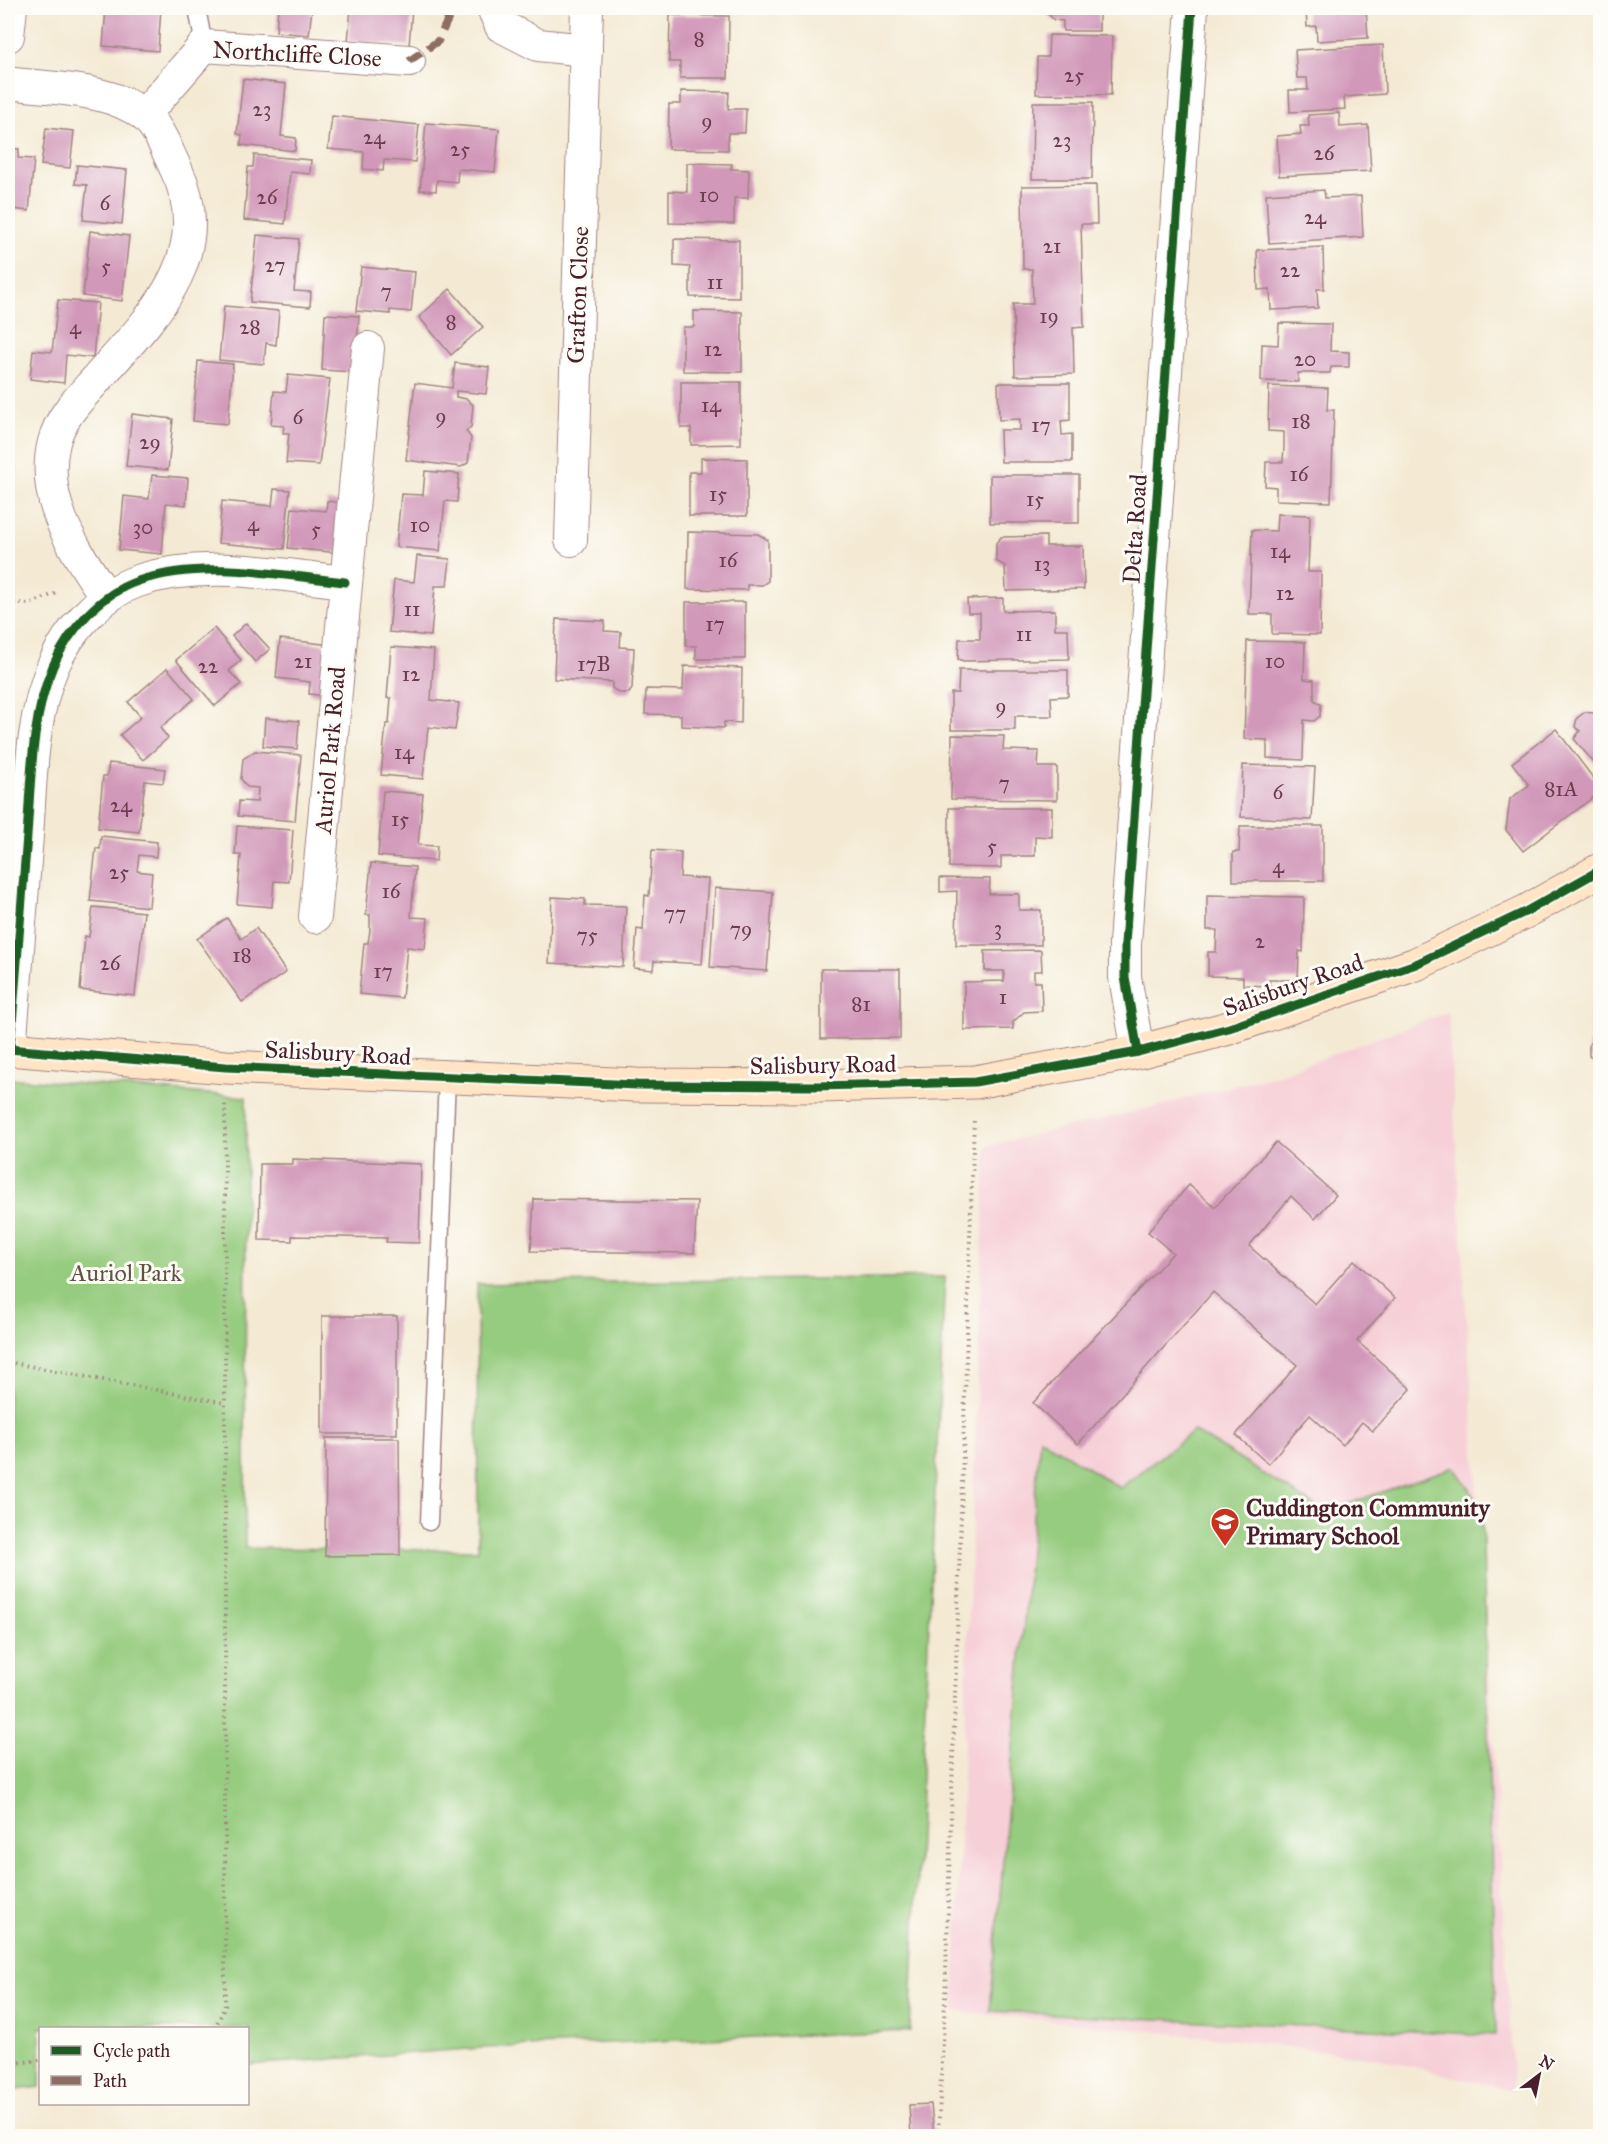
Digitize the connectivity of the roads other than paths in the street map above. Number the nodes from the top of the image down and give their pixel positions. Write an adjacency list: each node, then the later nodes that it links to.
1 (11, 8): 6 (street)
2 (197, 8): 7 (lane)
3 (493, 8): 8 (street)
4 (587, 8): 8 (street, Grafton Close)
5 (1192, 8): 20 (street, Delta Road)
6 (8, 36)
7 (204, 46): 9 (street, Northcliffe Close); 11 (street, Northcliffe Close)
8 (586, 50): 13 (street, Grafton Close)
9 (409, 61)
10 (8, 83): 11 (street)
11 (144, 116): 15 (street)
12 (368, 348): 14 (street, Auriol Park Road)
13 (571, 540)
14 (345, 582): 15 (street); 18 (street, Auriol Park Road)
15 (106, 597): 16 (street)
16 (18, 799): 19 (street)
17 (1600, 870): 20 (street, Salisbury Road)
18 (315, 917)
19 (9, 1049): 21 (street, Salisbury Road)
20 (1138, 1052): 21 (street, Salisbury Road)
21 (447, 1077): 22 (lane)
22 (429, 1522)

